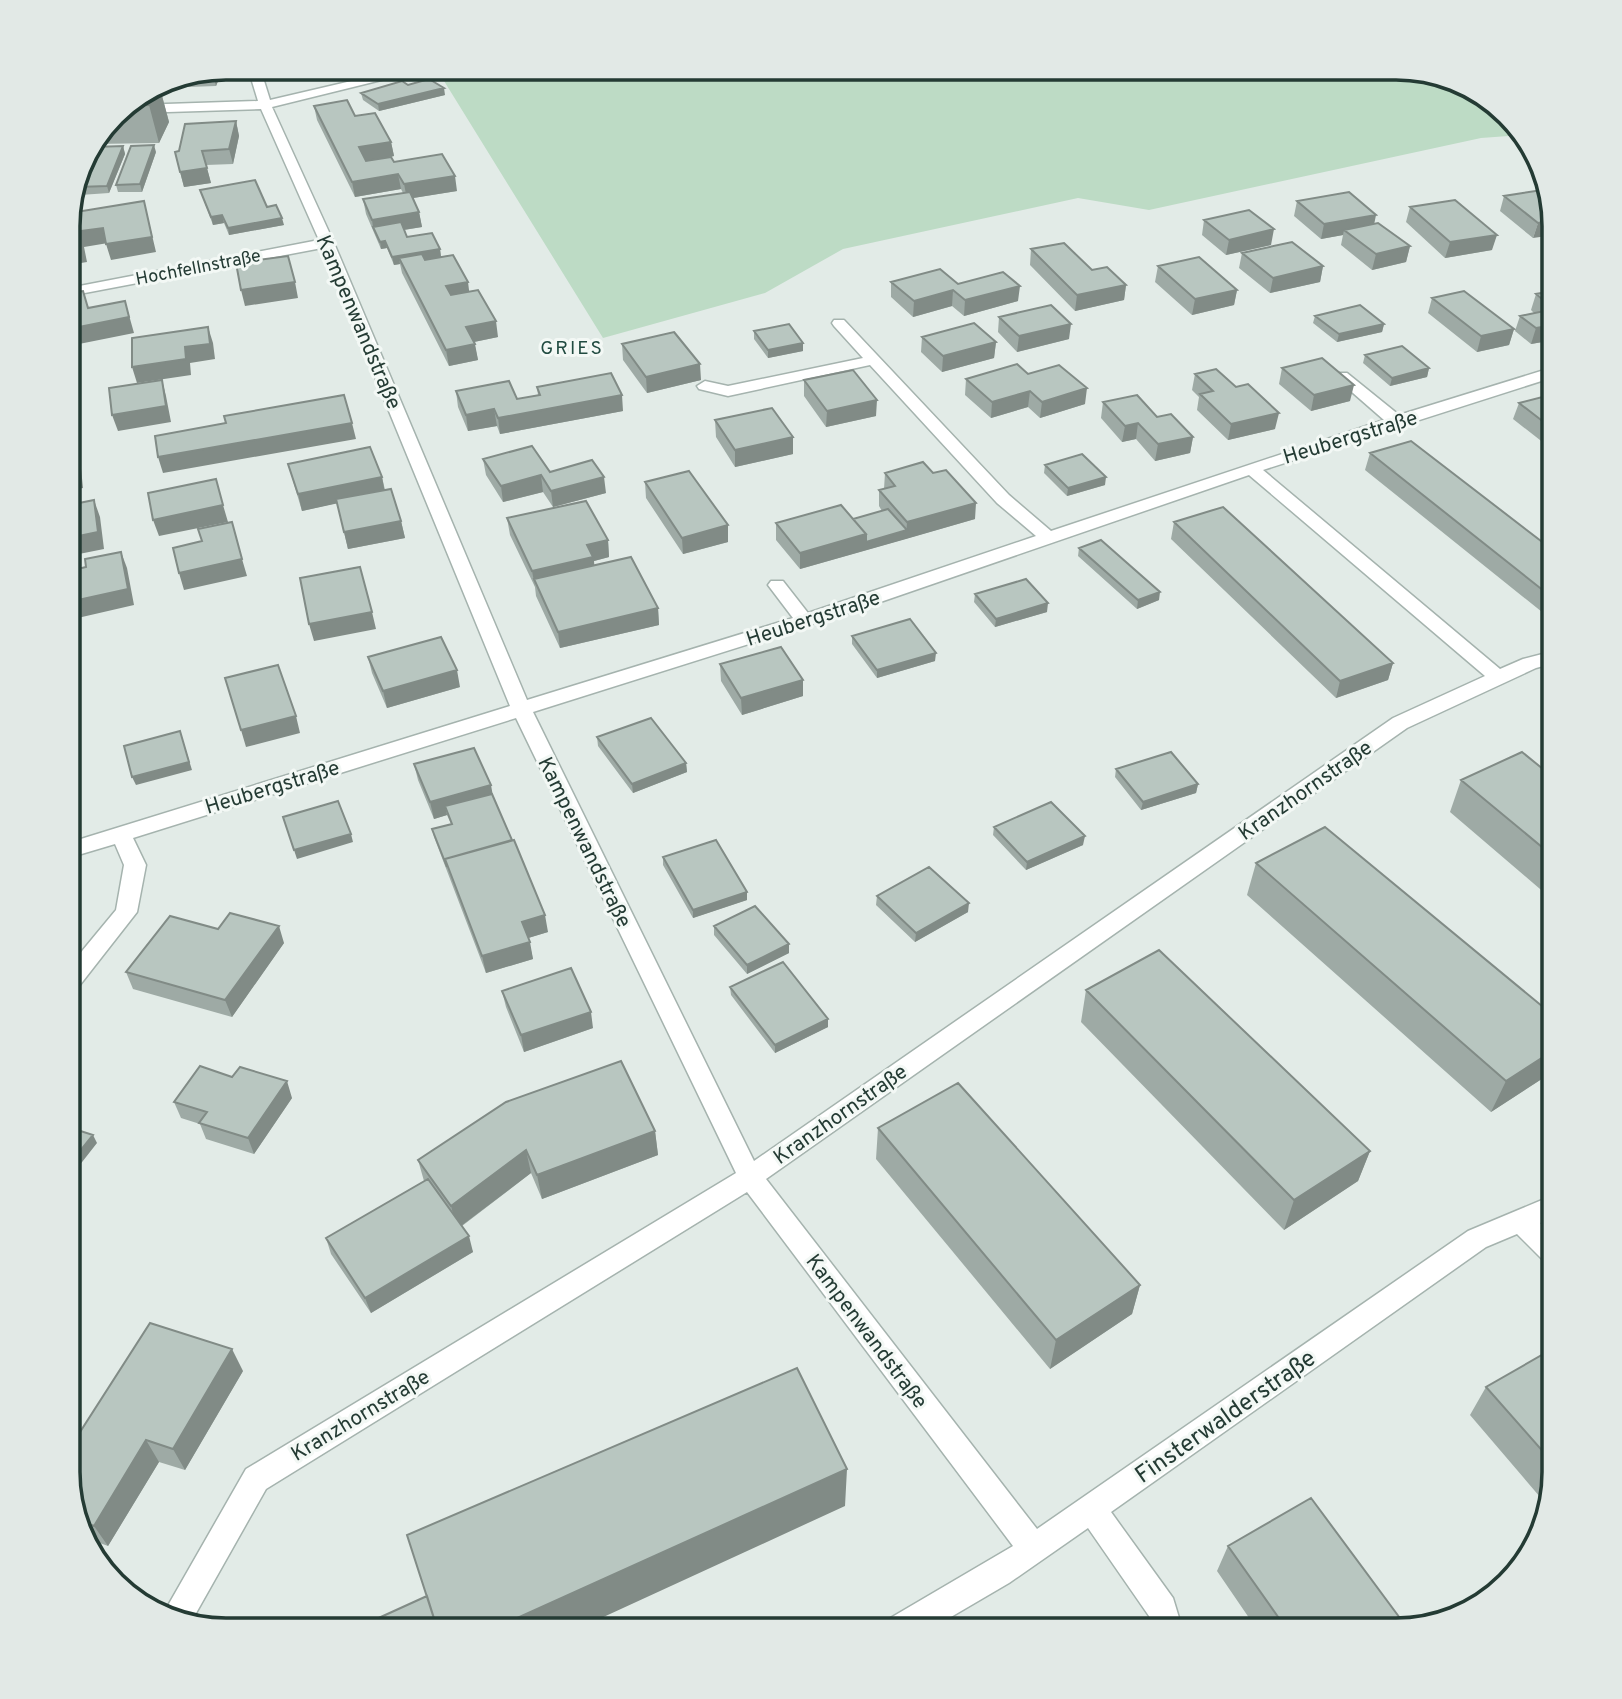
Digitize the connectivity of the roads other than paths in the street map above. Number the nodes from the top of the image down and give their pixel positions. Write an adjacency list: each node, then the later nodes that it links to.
1 (258, 80): 3 (street, Kampenwandstraße)
2 (372, 80): 3 (street)
3 (265, 105): 4 (street); 5 (street, Kampenwandstraße)
4 (141, 108)
5 (327, 243): 6 (street, Hochfellnstraße); 19 (street, Kampenwandstraße)
6 (81, 290)
7 (839, 323): 8 (street)
8 (873, 360): 11 (street); 14 (street)
9 (1342, 376): 12 (street)
10 (1542, 376): 12 (street, Heubergstraße)
11 (705, 386)
12 (1397, 422): 13 (street, Heubergstraße)
13 (1251, 468): 14 (street, Heubergstraße); 18 (street)
14 (1049, 538): 16 (street, Heubergstraße)
15 (778, 585): 16 (street)
16 (805, 621): 19 (street, Heubergstraße)
17 (1542, 660): 18 (street, Kranzhornstraße)
18 (1499, 678): 23 (street, Kranzhornstraße)
19 (521, 708): 20 (street, Heubergstraße); 23 (street, Kampenwandstraße)
20 (121, 834): 21 (street, Heubergstraße); 22 (street)
21 (80, 847)
22 (80, 969)
23 (750, 1177): 28 (street, Kampenwandstraße); 29 (street, Kranzhornstraße)
24 (1542, 1211): 25 (street, Finsterwalderstraße)
25 (1520, 1220): 26 (street); 27 (street, Finsterwalderstraße)
26 (1542, 1242)
27 (1092, 1509): 28 (street, Finsterwalderstraße); 31 (street)
28 (1034, 1549): 30 (street, Finsterwalderstraße)
29 (180, 1611)
30 (921, 1618)
31 (1164, 1618)

